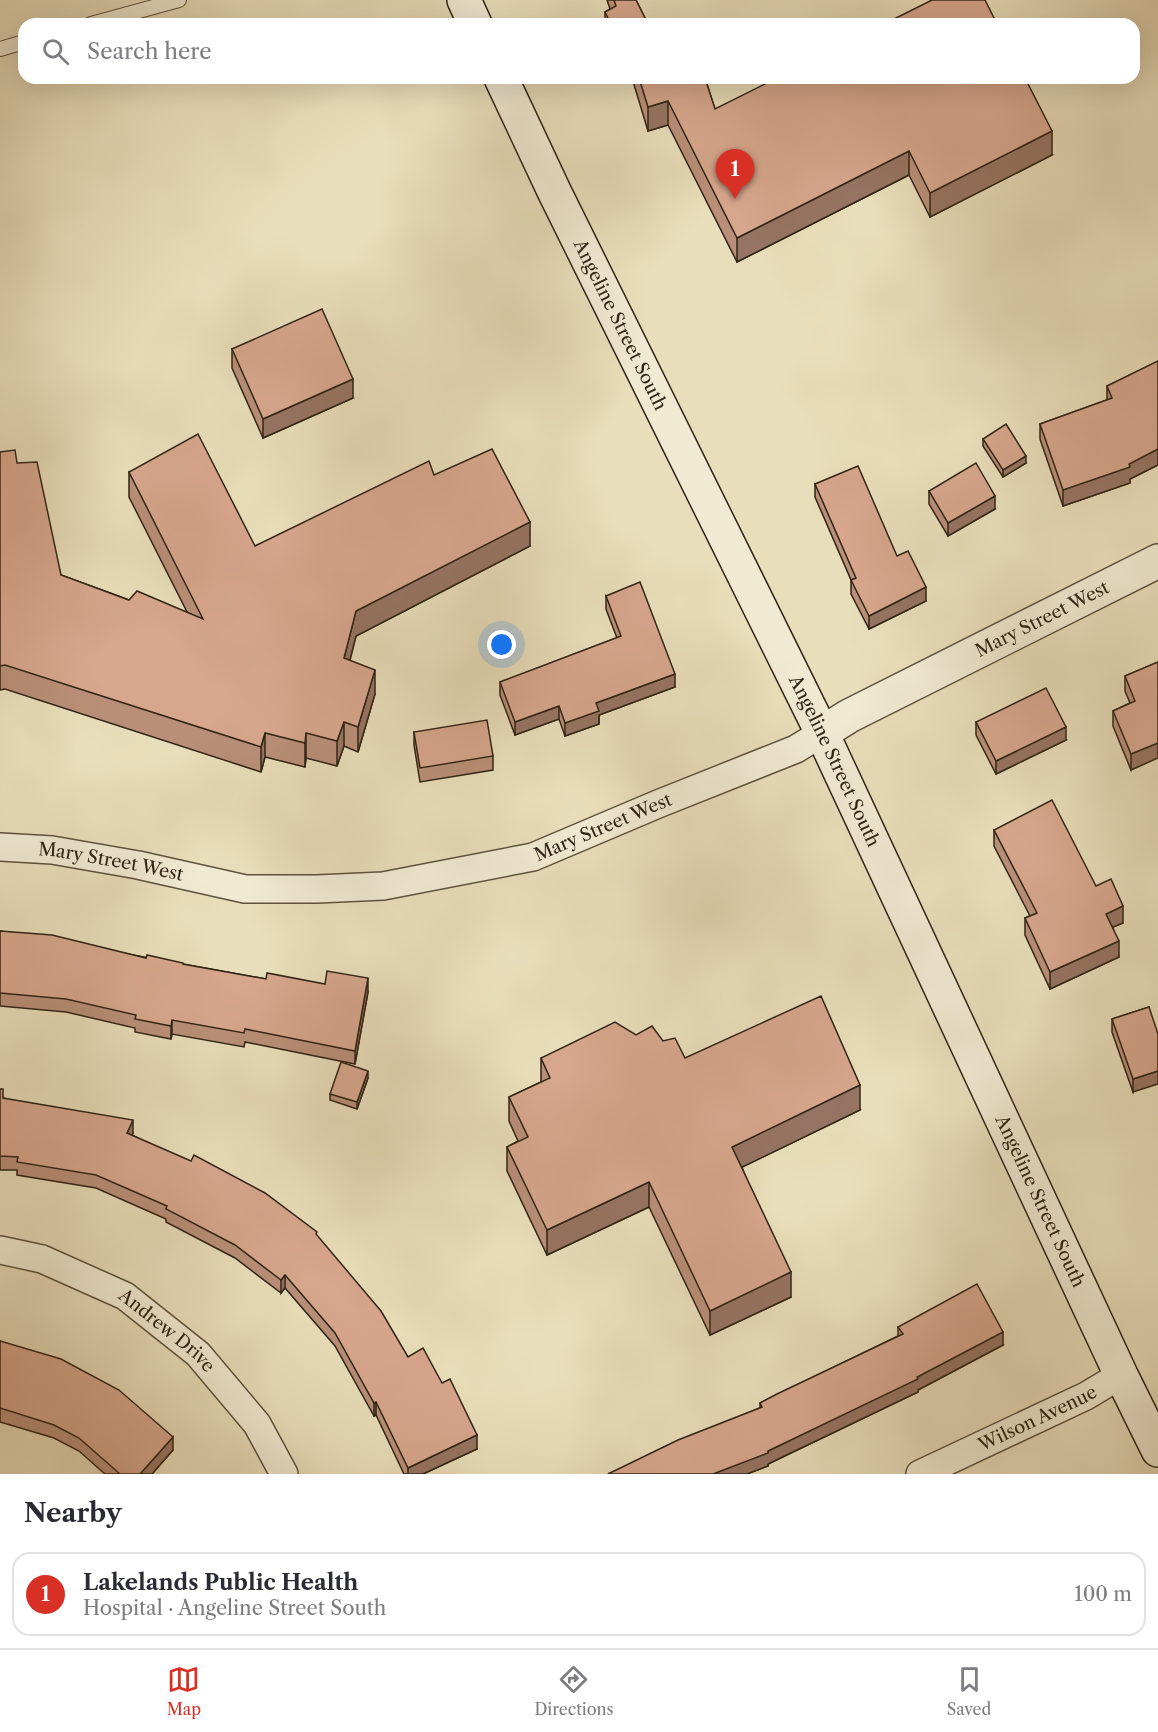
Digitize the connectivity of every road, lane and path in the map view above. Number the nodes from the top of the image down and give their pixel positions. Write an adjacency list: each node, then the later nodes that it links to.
1 (179, 0): 3 (lane)
2 (464, 0): 4 (main road)
3 (113, 18)
4 (472, 18)
5 (18, 44): 6 (lane)
6 (0, 49)
7 (504, 84): 9 (main road, Angeline Street South)
8 (1158, 561): 9 (main road, Mary Street West)
9 (822, 733): 10 (street, Mary Street West); 12 (main road, Angeline Street South)
10 (0, 847)
11 (0, 1250): 14 (street, Andrew Drive)
12 (1121, 1375): 13 (main road, Angeline Street South); 15 (street, Wilson Avenue)
13 (1158, 1450)
14 (284, 1474)
15 (920, 1474)

